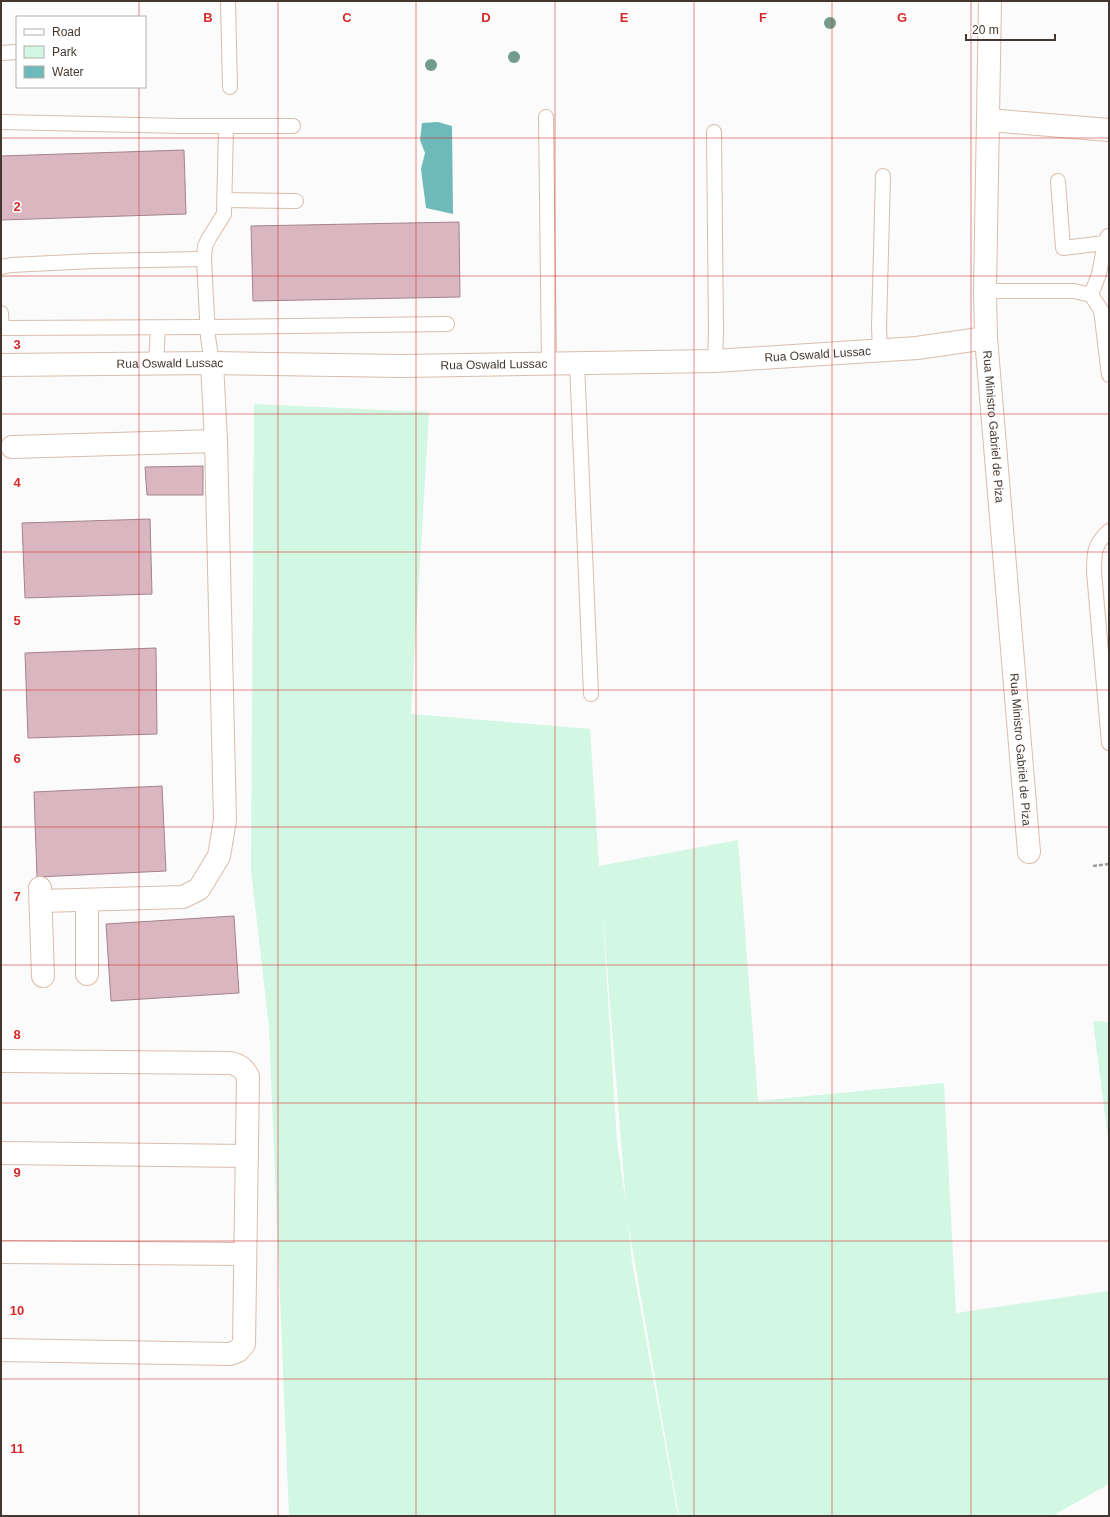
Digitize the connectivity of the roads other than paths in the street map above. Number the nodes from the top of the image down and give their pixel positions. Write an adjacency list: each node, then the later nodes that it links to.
1 (228, 1): 5 (lane)
2 (990, 1): 7 (street, Rua Ministro Gabriel de Piza)
3 (16, 52): 4 (lane)
4 (1, 53)
5 (230, 87)
6 (546, 117): 33 (lane)
7 (989, 120): 11 (street); 20 (street, Rua Ministro Gabriel de Piza)
8 (1, 122): 10 (lane)
9 (293, 126): 10 (lane)
10 (226, 127): 15 (lane)
11 (1109, 130)
12 (714, 132): 29 (lane)
13 (883, 176): 28 (lane)
14 (1058, 181): 17 (lane)
15 (224, 200): 16 (lane); 18 (lane)
16 (296, 201)
17 (1107, 239): 21 (lane)
18 (204, 259): 19 (lane); 24 (lane)
19 (1, 267)
20 (985, 291): 21 (lane); 27 (street, Rua Ministro Gabriel de Piza)
21 (1091, 295): 35 (lane)
22 (1, 313): 25 (lane)
23 (447, 324): 24 (lane)
24 (208, 327): 26 (lane); 30 (lane)
25 (1, 328): 26 (lane)
26 (158, 328): 32 (lane)
27 (986, 338): 28 (street, Rua Oswald Lussac); 41 (street, Rua Ministro Gabriel de Piza)
28 (880, 350): 29 (street, Rua Oswald Lussac)
29 (715, 361): 31 (street, Rua Oswald Lussac)
30 (212, 363): 32 (street, Rua Oswald Lussac); 33 (street, Rua Oswald Lussac); 36 (street)
31 (577, 363): 33 (street, Rua Oswald Lussac); 39 (lane)
32 (156, 364): 34 (street, Rua Oswald Lussac)
33 (549, 364)
34 (1, 366)
35 (1109, 375)
36 (216, 442): 37 (street); 42 (street)
37 (12, 447)
38 (1109, 531): 40 (lane)
39 (591, 694)
40 (1109, 743)
41 (1029, 852)
42 (87, 900): 43 (street); 44 (street)
43 (87, 974)
44 (43, 976)
45 (1, 1061): 47 (street)
46 (1, 1153): 47 (street)
47 (247, 1156): 49 (street)
48 (1, 1252): 49 (street)
49 (245, 1254): 50 (street)
50 (1, 1350)

